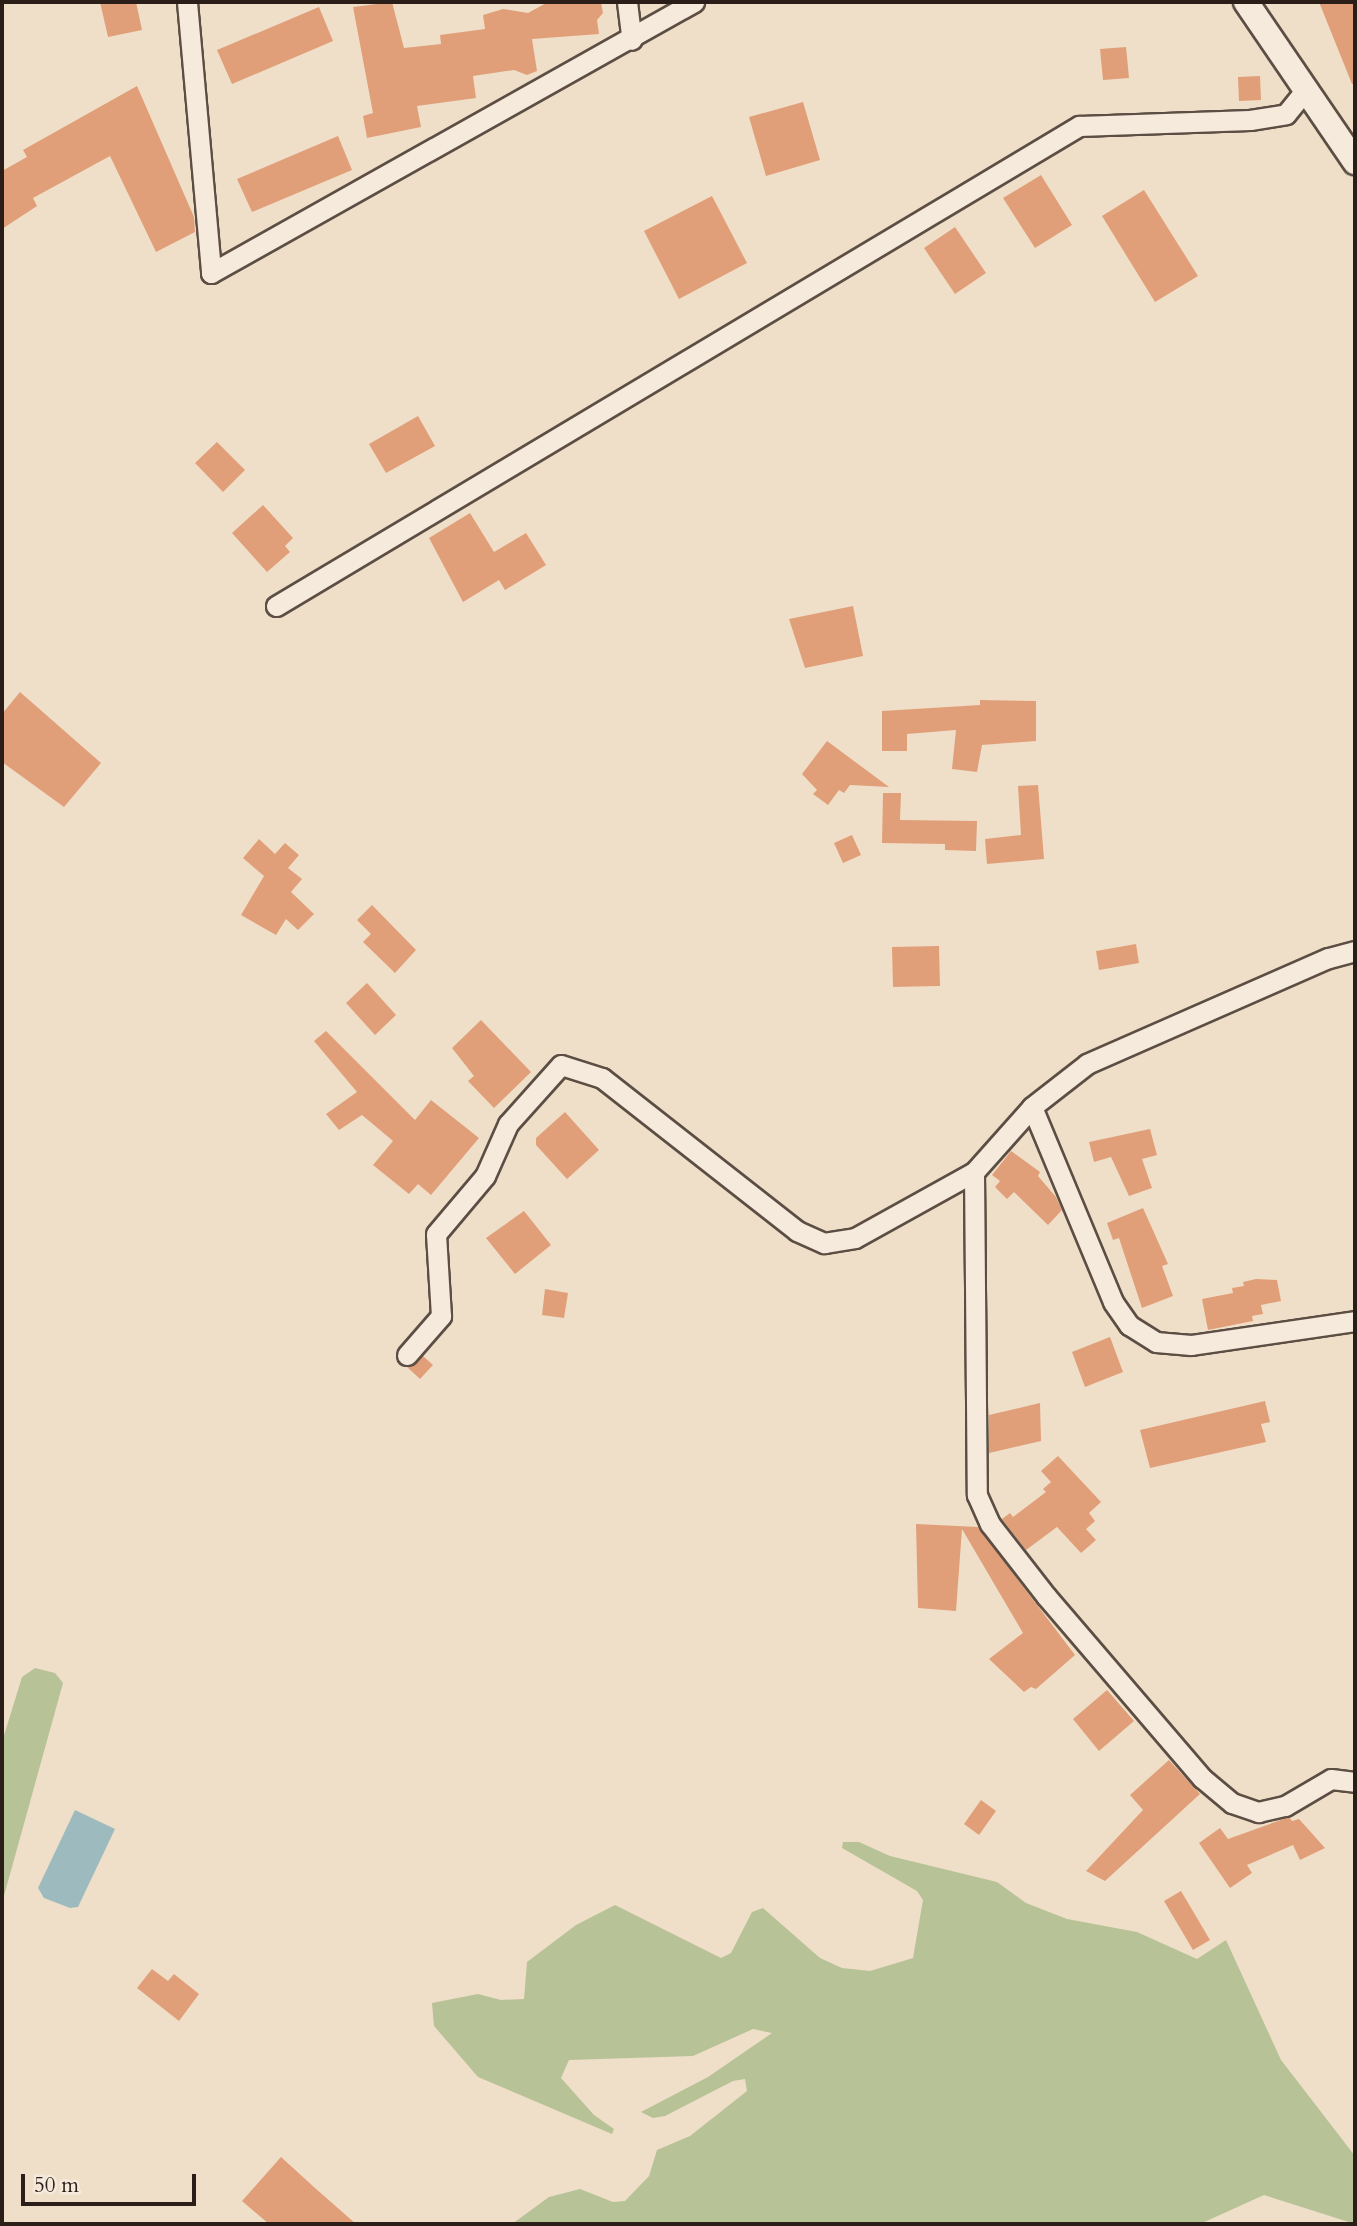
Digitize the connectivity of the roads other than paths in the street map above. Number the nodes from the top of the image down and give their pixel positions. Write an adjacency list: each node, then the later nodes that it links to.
1 (187, 2): 5 (street)
2 (627, 2): 5 (street)
3 (694, 2): 5 (street)
4 (1245, 2): 6 (street)
5 (632, 40)
6 (1304, 92): 7 (street); 8 (street)
7 (1355, 162)
8 (276, 606)
9 (1355, 951): 10 (street)
10 (1032, 1107): 11 (street); 12 (street)
11 (974, 1172): 13 (street); 14 (street)
12 (1355, 1321)
13 (407, 1354)
14 (1355, 1782)

